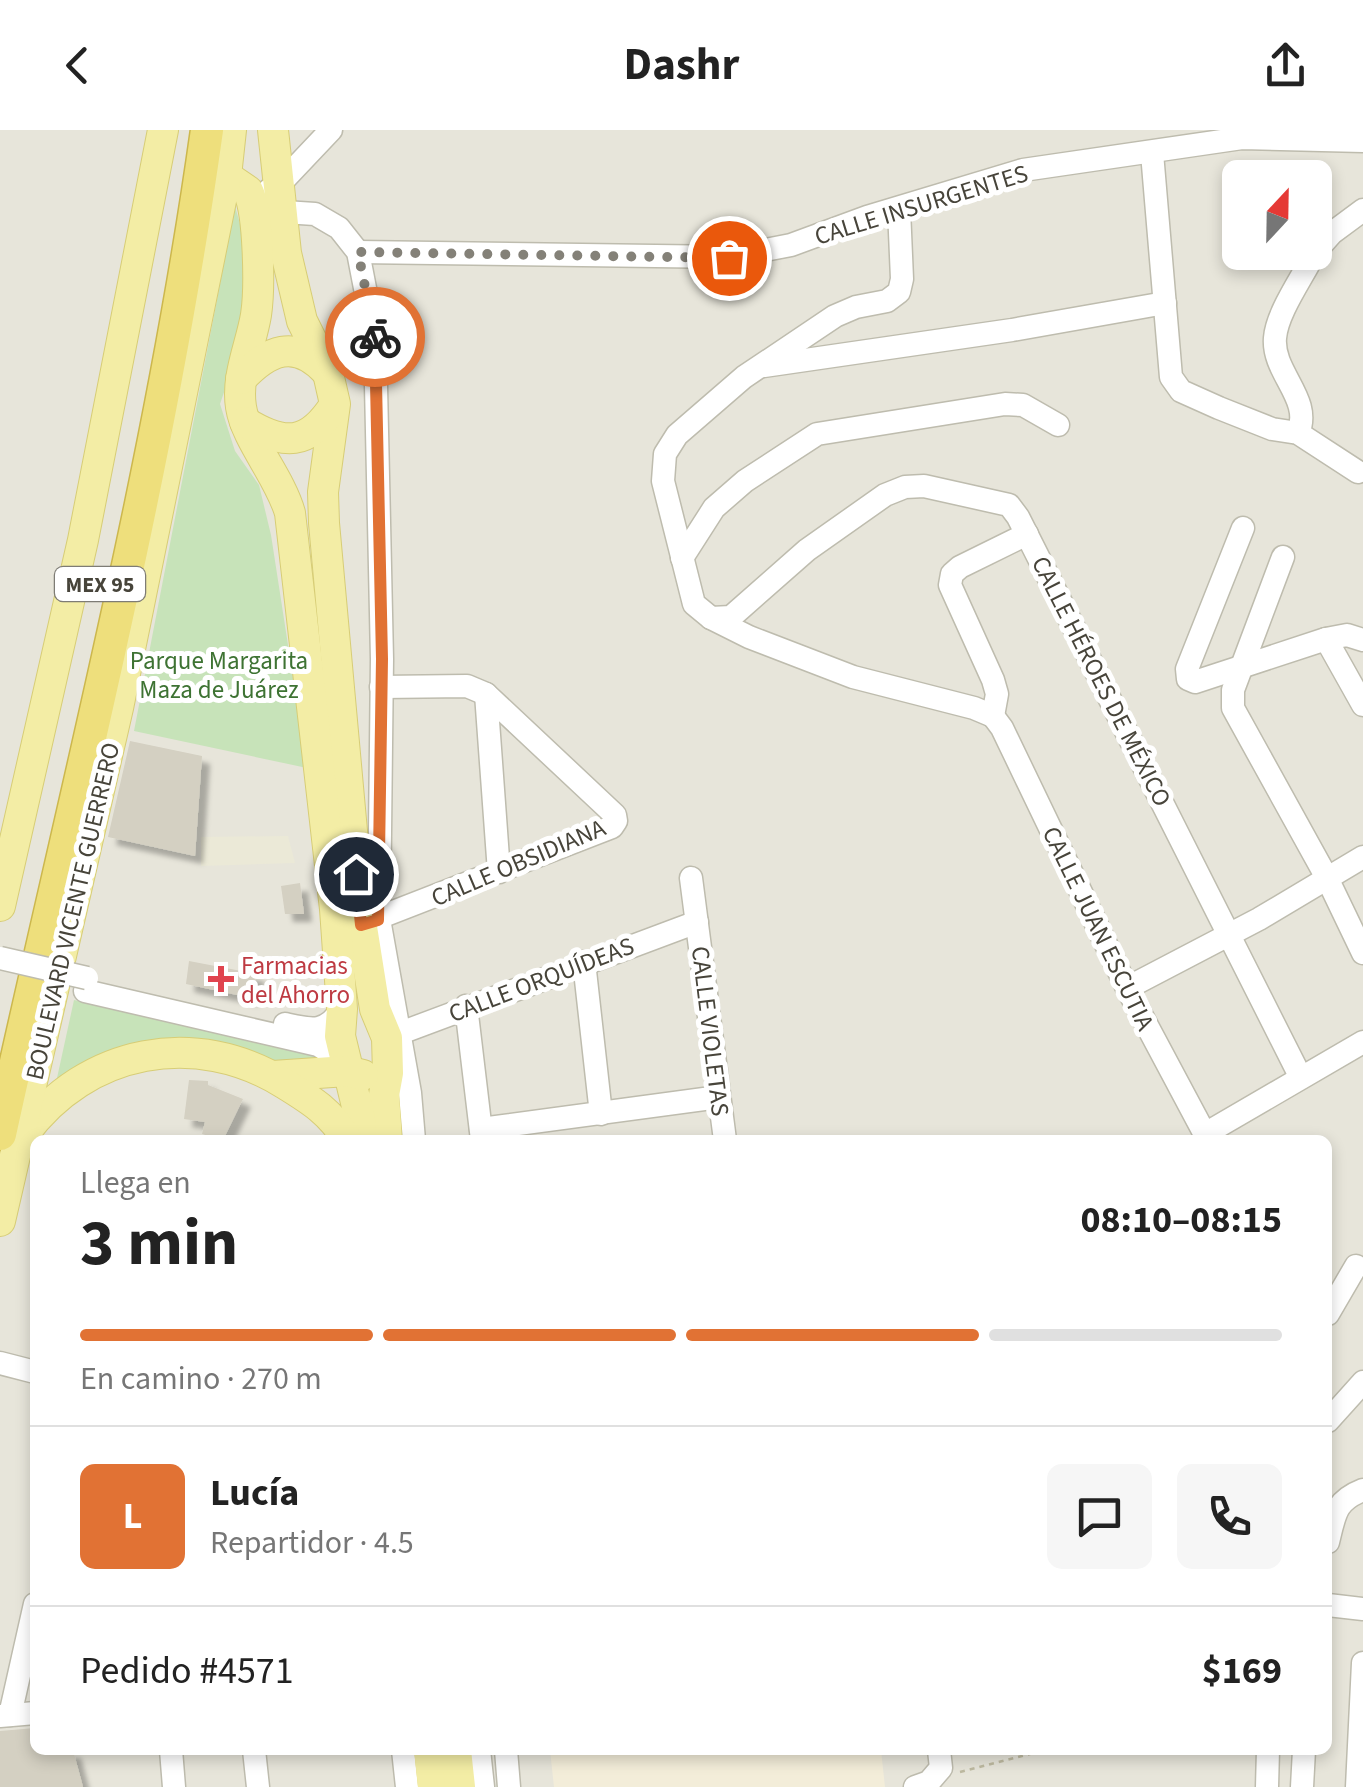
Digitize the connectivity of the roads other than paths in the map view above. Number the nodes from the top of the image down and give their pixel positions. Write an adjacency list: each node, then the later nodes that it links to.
1 (162, 130): 40 (main road)
2 (186, 130): 57 (highway, BOULEVARD VICENTE GUERRERO / MEX 95)
3 (207, 130): 27 (highway, BOULEVARD VICENTE GUERRERO / MEX 95)
4 (231, 130): 10 (main road, BOULEVARD VICENTE GUERRERO)
5 (273, 130): 11 (main road)
6 (331, 130): 11 (street)
7 (1183, 139): 8 (street, CALLE INSURGENTES); 9 (street, CALLE INSURGENTES)
8 (1363, 141)
9 (1152, 153): 12 (street, CALLE INSURGENTES); 17 (street)
10 (226, 176): 11 (main road); 24 (main road, BOULEVARD VICENTE GUERRERO)
11 (266, 201): 15 (street); 19 (main road); 20 (main road)
12 (900, 208): 15 (street, CALLE INSURGENTES); 18 (street)
13 (1363, 210): 14 (street)
14 (1332, 233)
15 (358, 252): 36 (street)
16 (1305, 270): 25 (street)
17 (1166, 302): 18 (street); 25 (street)
18 (758, 367): 31 (street)
19 (328, 373): 20 (main road); 21 (main road)
20 (241, 379): 22 (main road)
21 (335, 404): 22 (main road); 46 (main road)
22 (245, 422): 56 (main road)
23 (1058, 425): 31 (street)
24 (173, 428): 27 (highway); 73 (main road, BOULEVARD VICENTE GUERRERO)
25 (1298, 433): 26 (street)
26 (1358, 472)
27 (138, 512): 73 (highway, BOULEVARD VICENTE GUERRERO / MEX 95)
28 (1243, 528): 35 (street)
29 (1027, 534): 32 (street); 39 (street, CALLE HÉROES DE MÉXICO); 48 (street, CALLE HÉROES DE MÉXICO)
30 (1283, 557): 35 (street)
31 (682, 558): 32 (street)
32 (711, 618): 39 (street)
33 (1326, 639): 34 (street); 35 (street); 38 (street)
34 (1363, 640)
35 (1237, 679): 44 (street)
36 (382, 687): 37 (street); 46 (street)
37 (486, 694): 42 (street); 42 (street, CALLE OBSIDIANA)
38 (1363, 705)
39 (993, 716): 54 (street, CALLE JUAN ESCUTIA)
40 (8, 839): 45 (main road)
41 (1363, 857): 44 (street)
42 (499, 872): 46 (street, CALLE OBSIDIANA)
43 (690, 878): 47 (street, CALLE VIOLETAS)
44 (1327, 878): 48 (street); 49 (street)
45 (0, 901)
46 (370, 922): 59 (main road)
47 (697, 922): 51 (street, CALLE ORQUÍDEAS); 63 (street, CALLE VIOLETAS)
48 (1230, 934): 54 (street); 62 (street, CALLE HÉROES DE MÉXICO)
49 (1363, 952)
50 (0, 958): 53 (street, bridge)
51 (584, 962): 55 (street, CALLE ORQUÍDEAS); 64 (street)
52 (0, 972): 53 (street)
53 (86, 984): 56 (street); 60 (street)
54 (1127, 988): 71 (street, CALLE JUAN ESCUTIA)
55 (466, 1006): 59 (street, CALLE ORQUÍDEAS); 66 (street)
56 (342, 1009): 60 (main road)
57 (0, 1035)
58 (1363, 1042): 62 (street)
59 (391, 1044): 60 (main road); 68 (main road); 69 (street)
60 (347, 1071): 61 (main road); 67 (main road)
61 (273, 1076): 65 (main road); 73 (main road)
62 (1300, 1076): 72 (street)
63 (719, 1097): 64 (street); 70 (street, CALLE VIOLETAS)
64 (601, 1114): 66 (street)
65 (340, 1133)
66 (481, 1134)
67 (361, 1135)
68 (387, 1135)
69 (413, 1135)
70 (724, 1135)
71 (1205, 1135)
72 (1209, 1135)
73 (8, 1139): 74 (main road, BOULEVARD VICENTE GUERRERO)
74 (0, 1221)
75 (1356, 1266): 76 (street)
76 (1332, 1307)
77 (0, 1363): 78 (street)
78 (30, 1371)
79 (1363, 1382): 80 (street)
80 (1332, 1417)
81 (1363, 1490): 82 (street)
82 (1332, 1525)
83 (1332, 1605): 84 (street)
84 (1363, 1609)
85 (30, 1623): 88 (street)
86 (1363, 1662): 109 (street)
87 (30, 1714): 88 (street)
88 (5, 1716)
89 (171, 1755): 99 (street)
90 (255, 1755): 100 (street)
91 (404, 1755): 101 (street)
92 (430, 1755): 102 (main road)
93 (457, 1755): 103 (main road)
94 (480, 1755): 104 (street)
95 (506, 1755): 105 (street)
96 (1268, 1755): 107 (street)
97 (1304, 1755): 108 (street)
98 (940, 1759): 106 (street)
99 (174, 1787)
100 (258, 1787)
101 (407, 1787)
102 (433, 1787)
103 (460, 1787)
104 (483, 1787)
105 (509, 1787)
106 (914, 1787)
107 (1267, 1787)
108 (1302, 1787)
109 (1356, 1787)

